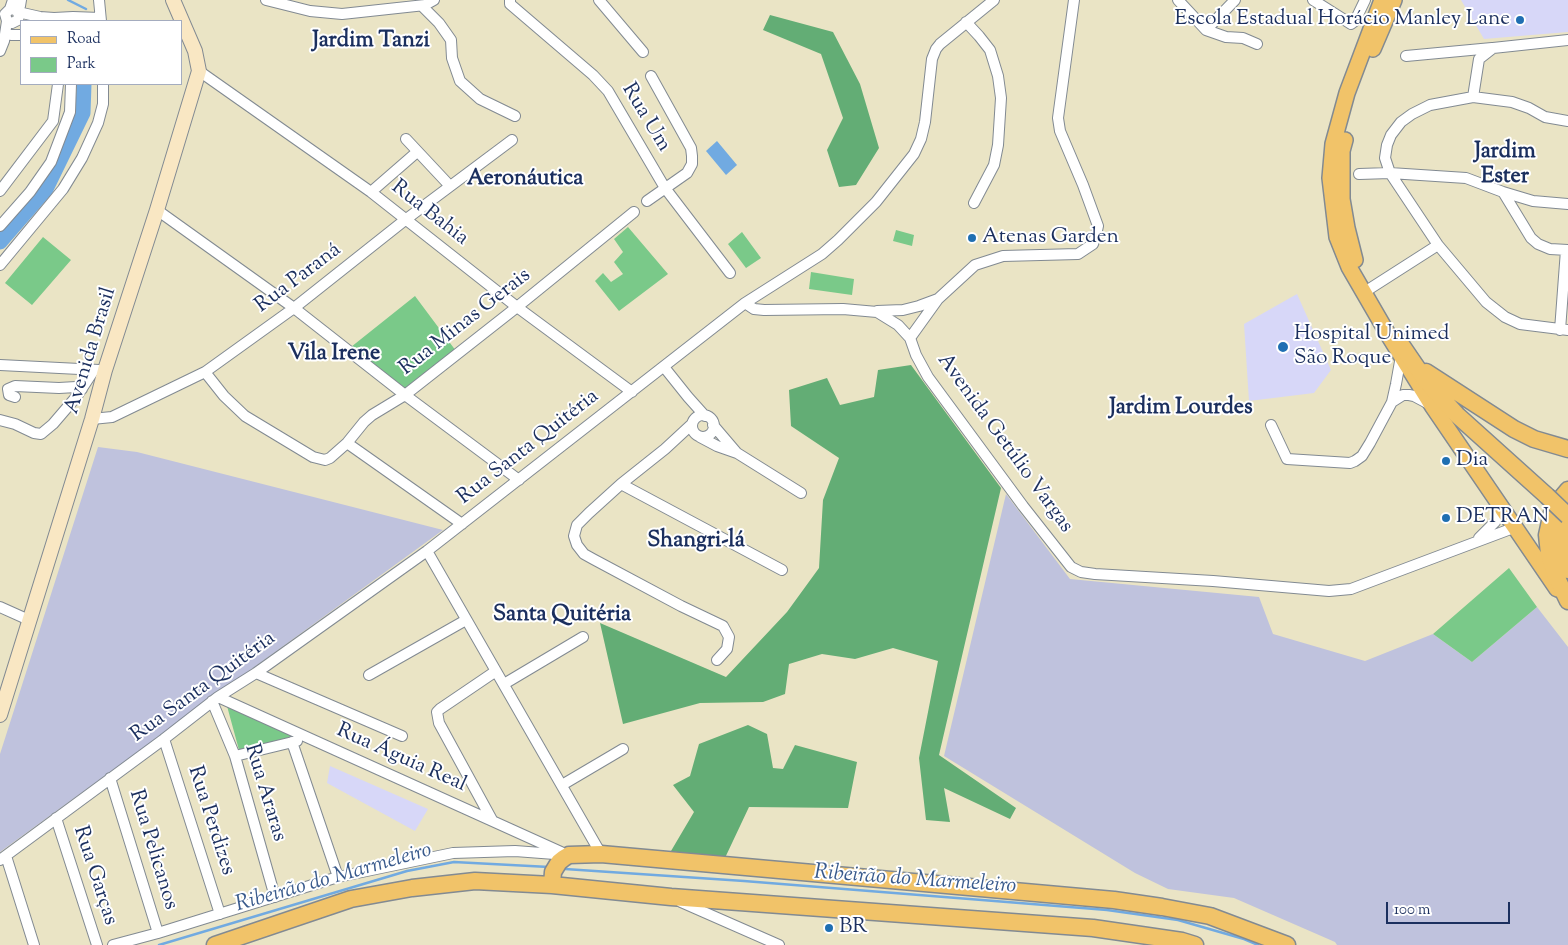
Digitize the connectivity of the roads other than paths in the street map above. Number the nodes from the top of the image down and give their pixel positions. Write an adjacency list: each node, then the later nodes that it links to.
1 (21, 0): 16 (street)
2 (99, 0): 18 (street)
3 (173, 0): 19 (main road)
4 (266, 0): 15 (street)
5 (510, 0): 44 (street, Rua Um)
6 (599, 0): 28 (street)
7 (994, 0): 21 (street, Rua Santa Quitéria)
8 (1074, 0): 60 (street)
9 (1178, 0): 22 (street)
10 (1235, 0): 22 (street)
11 (1313, 0): 12 (street)
12 (1365, 0)
13 (1390, 0): 59 (main road)
14 (433, 1): 15 (street)
15 (422, 6): 36 (street)
16 (10, 14): 17 (street); 23 (street)
17 (67, 19): 18 (street)
18 (100, 20)
19 (181, 20)
20 (182, 22): 30 (main road)
21 (966, 22): 49 (street); 61 (street, Rua Santa Quitéria)
22 (1206, 30): 25 (street)
23 (12, 37): 27 (street)
24 (1568, 40): 26 (street)
25 (1257, 44)
26 (1493, 48): 29 (street); 35 (street)
27 (0, 51)
28 (643, 52)
29 (1406, 56)
30 (199, 71): 46 (street, Rua Bahia); 51 (main road, Avenida Brasil)
31 (651, 76): 44 (street)
32 (58, 85): 45 (street)
33 (71, 85): 54 (street)
34 (103, 85): 57 (street)
35 (1473, 97): 37 (street); 41 (street)
36 (515, 116)
37 (1568, 121)
38 (406, 139): 40 (street)
39 (512, 140): 43 (street, Rua Paraná)
40 (417, 152): 43 (street); 46 (street)
41 (1390, 173): 42 (street); 47 (street); 55 (street)
42 (1359, 174)
43 (450, 186): 53 (street, Rua Paraná)
44 (665, 188): 48 (street); 58 (street, Rua Um)
45 (0, 191)
46 (371, 192): 53 (street, Rua Bahia)
47 (1503, 192): 50 (street); 56 (street)
48 (647, 200)
49 (974, 203)
50 (1568, 204)
51 (157, 210): 62 (street); 71 (main road, Avenida Brasil)
52 (634, 212): 63 (street, Rua Minas Gerais)
53 (405, 220): 62 (street, Rua Paraná); 63 (street, Rua Bahia)
54 (0, 226)
55 (1438, 245): 59 (street); 65 (street)
56 (1567, 250): 65 (street)
57 (0, 265)
58 (730, 273)
59 (1366, 291): 67 (main road); 67 (main road)
60 (938, 299): 64 (street); 66 (street)
61 (745, 303): 64 (street); 69 (street, Rua Santa Quitéria)
62 (294, 308): 72 (street, Rua Paraná); 75 (street)
63 (517, 308): 74 (street, Rua Bahia); 75 (street, Rua Minas Gerais)
64 (874, 312): 66 (street)
65 (1564, 330)
66 (910, 338): 96 (street, Avenida Getúlio Vargas)
67 (1400, 348): 70 (highway); 77 (street); 78 (main road)
68 (0, 365): 71 (street)
69 (664, 367): 74 (street, Rua Santa Quitéria); 83 (street)
70 (1417, 367): 85 (highway); 93 (highway, bridge)
71 (100, 370): 73 (street); 79 (main road, Avenida Brasil)
72 (204, 372): 79 (street, Rua Paraná); 84 (street, Rua Minas Gerais)
73 (82, 389): 76 (street); 80 (street)
74 (632, 392): 87 (street, Rua Santa Quitéria)
75 (404, 396): 84 (street, Rua Minas Gerais); 87 (street)
76 (15, 397)
77 (1392, 402): 78 (street); 82 (street)
78 (1433, 407): 91 (main road)
79 (92, 419): 102 (main road, Avenida Brasil)
80 (0, 420)
81 (713, 425): 83 (street); 83 (street); 86 (street)
82 (1271, 425)
83 (698, 426): 86 (street); 88 (street)
84 (347, 443): 94 (street)
85 (1568, 449)
86 (737, 453): 90 (street)
87 (519, 480): 94 (street, Rua Santa Quitéria)
88 (621, 484): 98 (street); 105 (street)
89 (1568, 490): 100 (highway)
90 (801, 493)
91 (1500, 505): 95 (main road); 96 (street, Avenida Getúlio Vargas)
92 (1568, 511): 99 (highway)
93 (1568, 516)
94 (462, 524): 97 (street, Rua Santa Quitéria)
95 (1516, 527): 96 (street, Avenida Getúlio Vargas); 100 (main road)
96 (1477, 541)
97 (426, 551): 103 (street); 107 (street, Rua Santa Quitéria)
98 (782, 570)
99 (1568, 570)
100 (1568, 603)
101 (0, 607): 102 (street)
102 (29, 620): 111 (main road, Avenida Brasil)
103 (466, 620): 106 (street); 108 (street)
104 (583, 637): 109 (street)
105 (717, 660)
106 (496, 671): 109 (street); 121 (street)
107 (256, 673): 110 (street, Rua Santa Quitéria); 112 (street)
108 (369, 675)
109 (504, 684): 119 (street)
110 (215, 699): 113 (street, Rua Águia Real); 114 (street, Rua Santa Quitéria); 117 (street, Rua Araras)
111 (0, 715)
112 (402, 736)
113 (308, 738): 115 (street); 121 (street, Rua Águia Real)
114 (164, 739): 118 (street, Rua Santa Quitéria); 129 (street, Rua Perdizes)
115 (292, 742): 117 (street); 125 (street)
116 (623, 749): 119 (street)
117 (235, 756): 127 (street, Rua Araras)
118 (110, 778): 120 (street, Rua Santa Quitéria); 130 (street, Rua Pelicanos)
119 (562, 785): 122 (street)
120 (56, 818): 124 (street, Rua Santa Quitéria); 132 (street, Rua Garças)
121 (492, 820): 123 (street, Rua Águia Real)
122 (601, 854): 123 (highway); 137 (highway)
123 (569, 855): 125 (street); 126 (highway)
124 (3, 858): 131 (street)
125 (338, 877): 127 (street)
126 (552, 885): 128 (highway); 134 (highway)
127 (276, 897): 129 (street)
128 (671, 897): 135 (street); 136 (highway)
129 (220, 914): 130 (street)
130 (158, 933): 133 (street)
131 (34, 945)
132 (97, 945)
133 (114, 945)
134 (214, 945)
135 (779, 945)
136 (1196, 945)
137 (1287, 945)

